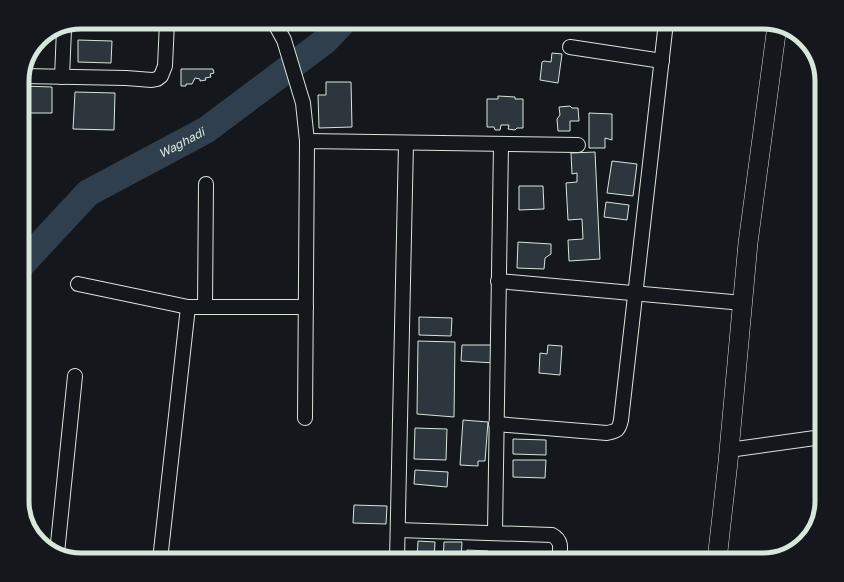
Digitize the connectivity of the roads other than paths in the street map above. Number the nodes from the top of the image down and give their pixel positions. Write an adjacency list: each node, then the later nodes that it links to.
1 (167, 29): 9 (street)
2 (278, 29): 10 (street)
3 (665, 29): 7 (street)
4 (776, 31): 18 (street)
5 (64, 32): 9 (street)
6 (570, 47): 7 (street)
7 (662, 61): 17 (street)
8 (29, 76): 9 (street)
9 (62, 77)
10 (307, 141): 11 (street); 19 (street)
11 (406, 143): 12 (street); 27 (street)
12 (501, 144): 13 (street); 15 (street)
13 (578, 145)
14 (206, 184): 21 (street)
15 (498, 281): 17 (street); 24 (street)
16 (78, 284): 20 (street)
17 (635, 293): 18 (street); 24 (street)
18 (743, 302): 26 (street)
19 (306, 306): 21 (street); 23 (street)
20 (188, 307): 21 (street); 30 (street)
21 (205, 307)
22 (75, 376): 29 (street)
23 (305, 418)
24 (496, 424): 28 (street)
25 (815, 438): 26 (street)
26 (729, 450): 33 (street)
27 (398, 530): 28 (street); 31 (street)
28 (494, 532): 32 (street)
29 (58, 547)
30 (161, 553)
31 (398, 553)
32 (560, 553)
33 (718, 553)

